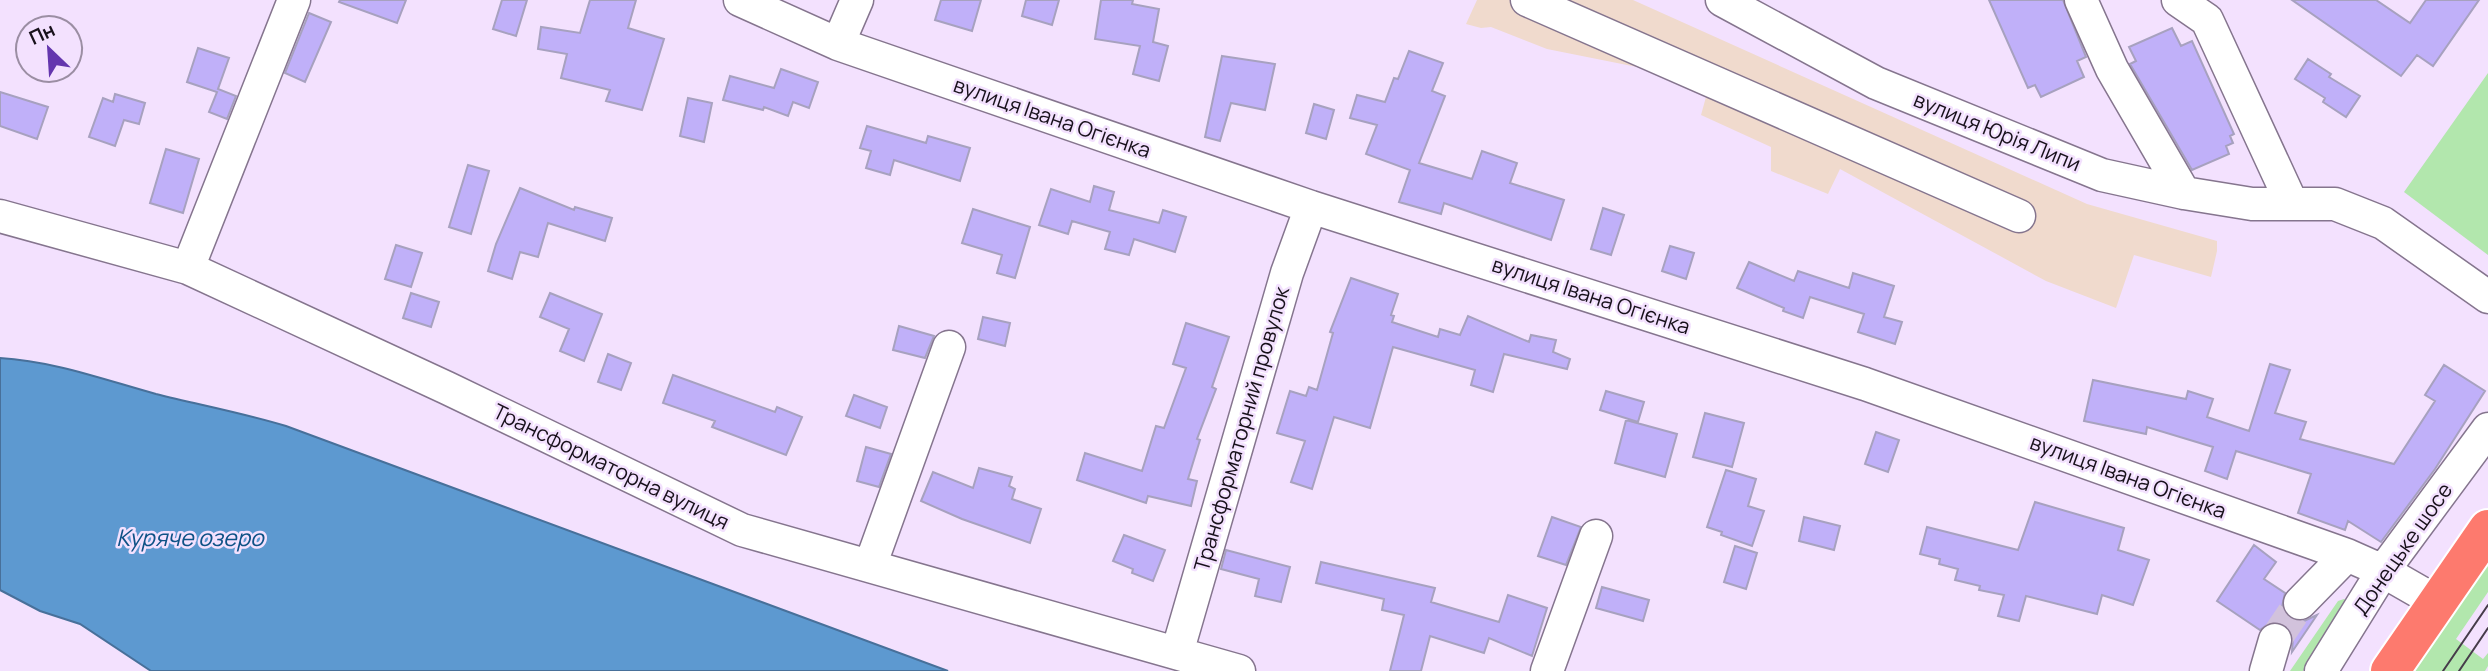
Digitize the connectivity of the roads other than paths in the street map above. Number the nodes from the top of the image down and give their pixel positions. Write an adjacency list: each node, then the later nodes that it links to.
1 (294, 0): 14 (street)
2 (740, 0): 8 (street, вулиця Івана Огієнка)
3 (858, 0): 8 (street)
4 (1527, 0): 13 (street)
5 (1722, 0): 9 (street, вулиця Юрія Липи)
6 (2081, 0): 9 (street)
7 (2178, 0): 10 (street)
8 (838, 44): 11 (street, вулиця Івана Огієнка)
9 (2184, 193): 10 (street, вулиця Юрія Липи)
10 (2292, 204): 15 (street, вулиця Юрія Липи)
11 (1311, 207): 20 (street, вулиця Івана Огієнка); 26 (street, Трансформаторний провулок)
12 (0, 216): 14 (street, Трансформаторна вулиця)
13 (2020, 216)
14 (188, 268): 21 (street, Трансформаторна вулиця)
15 (2488, 297)
16 (949, 347): 21 (street)
17 (2488, 429): 22 (street, Донецьке шосе)
18 (2488, 529): 24 (highway)
19 (1596, 536): 28 (street)
20 (2347, 555): 22 (street, вулиця Івана Огієнка); 23 (street)
21 (870, 566): 26 (street, Трансформаторна вулиця)
22 (2383, 571): 24 (street, вулиця Івана Огієнка); 30 (street, Донецьке шосе)
23 (2300, 603)
24 (2437, 603): 31 (highway)
25 (2275, 640): 29 (street)
26 (1177, 653): 27 (street, Трансформаторна вулиця)
27 (1239, 671)
28 (1547, 671)
29 (2266, 671)
30 (2321, 671)
31 (2390, 671)

